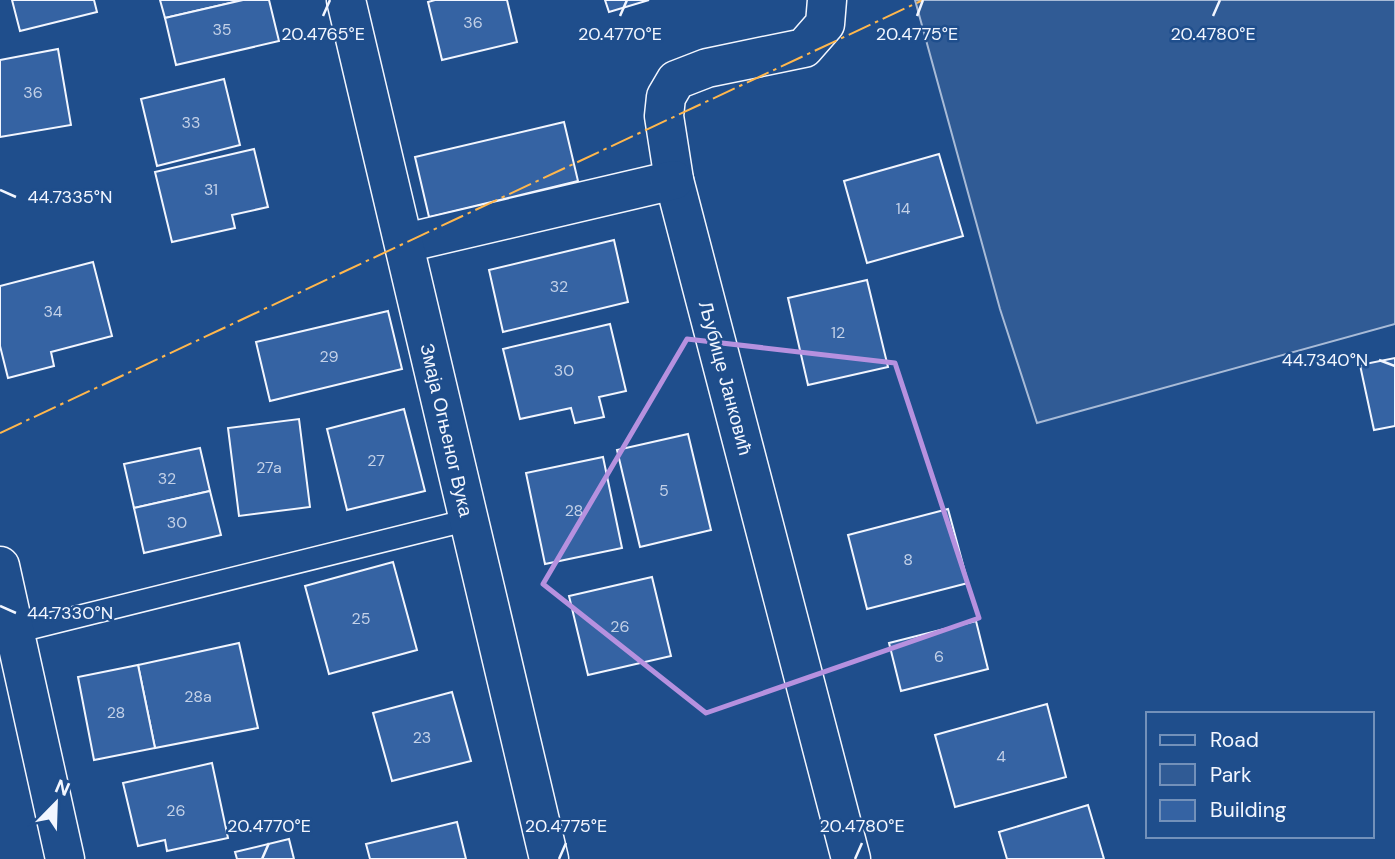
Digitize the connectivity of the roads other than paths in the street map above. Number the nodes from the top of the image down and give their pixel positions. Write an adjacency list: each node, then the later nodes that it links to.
1 (346, 0): 4 (street, Змаја Огњеног Вука)
2 (827, 0): 3 (street, Љубице Јанковић)
3 (674, 180): 4 (street); 10 (street, Љубице Јанковић)
4 (405, 243): 5 (street, Змаја Огњеног Вука)
5 (468, 520): 7 (lane); 9 (street, Змаја Огњеног Вука)
6 (0, 566): 7 (street)
7 (16, 632): 8 (street)
8 (65, 859)
9 (549, 859)
10 (851, 859)

